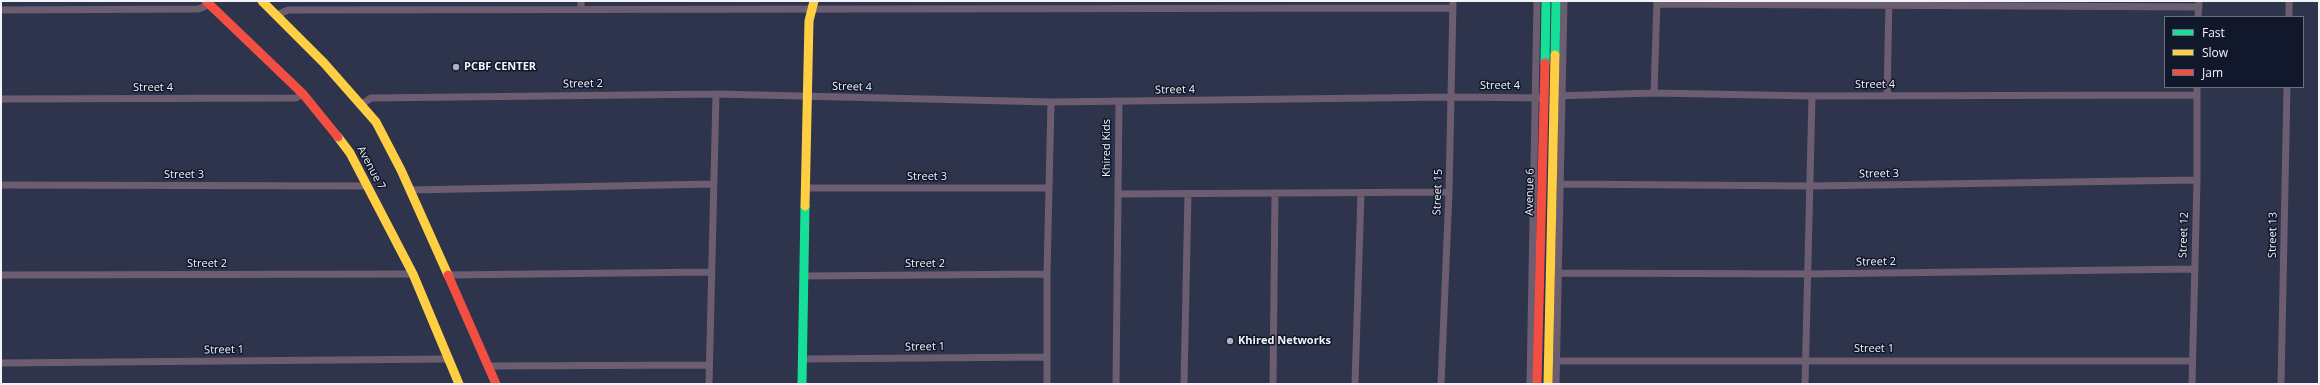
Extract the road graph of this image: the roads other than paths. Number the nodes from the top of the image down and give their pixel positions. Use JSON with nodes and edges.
{"nodes":[{"id":1,"x":262,"y":1,"type":"edge"},
{"id":2,"x":581,"y":1,"type":"edge"},
{"id":3,"x":1538,"y":1,"type":"edge"},
{"id":4,"x":1546,"y":1,"type":"edge"},
{"id":5,"x":1556,"y":1,"type":"edge"},
{"id":6,"x":1564,"y":1,"type":"edge"},
{"id":7,"x":2289,"y":1,"type":"edge"},
{"id":8,"x":207,"y":2,"type":"edge"},
{"id":9,"x":1657,"y":3,"type":"edge"},
{"id":10,"x":803,"y":4,"type":"edge"},
{"id":11,"x":1889,"y":4,"type":"edge"},
{"id":12,"x":2199,"y":4,"type":"edge"},
{"id":13,"x":814,"y":5,"type":"edge"},
{"id":14,"x":833,"y":5,"type":"edge"},
{"id":15,"x":1121,"y":5,"type":"edge"},
{"id":16,"x":1453,"y":5,"type":"edge"},
{"id":17,"x":581,"y":9,"type":"junction"},
{"id":18,"x":1,"y":10,"type":"edge"},
{"id":19,"x":277,"y":16,"type":"junction"},
{"id":20,"x":2198,"y":16,"type":"edge"},
{"id":21,"x":2289,"y":16,"type":"edge"},
{"id":22,"x":2197,"y":88,"type":"edge"},
{"id":23,"x":2287,"y":88,"type":"edge"},
{"id":24,"x":1654,"y":93,"type":"junction"},
{"id":25,"x":303,"y":94,"type":"junction"},
{"id":26,"x":716,"y":94,"type":"junction"},
{"id":27,"x":2197,"y":95,"type":"junction"},
{"id":28,"x":1558,"y":96,"type":"junction"},
{"id":29,"x":1812,"y":96,"type":"junction"},
{"id":30,"x":1887,"y":96,"type":"junction"},
{"id":31,"x":807,"y":97,"type":"junction"},
{"id":32,"x":1452,"y":97,"type":"junction"},
{"id":33,"x":1540,"y":98,"type":"junction"},
{"id":34,"x":1,"y":99,"type":"edge"},
{"id":35,"x":1051,"y":102,"type":"junction"},
{"id":36,"x":1118,"y":102,"type":"junction"},
{"id":37,"x":362,"y":104,"type":"junction"},
{"id":38,"x":2197,"y":180,"type":"junction"},
{"id":39,"x":713,"y":184,"type":"junction"},
{"id":40,"x":1561,"y":184,"type":"junction"},
{"id":41,"x":1,"y":186,"type":"edge"},
{"id":42,"x":367,"y":186,"type":"junction"},
{"id":43,"x":1810,"y":186,"type":"junction"},
{"id":44,"x":806,"y":188,"type":"junction"},
{"id":45,"x":1049,"y":188,"type":"junction"},
{"id":46,"x":410,"y":190,"type":"junction"},
{"id":47,"x":1361,"y":192,"type":"junction"},
{"id":48,"x":1449,"y":192,"type":"junction"},
{"id":49,"x":1274,"y":193,"type":"junction"},
{"id":50,"x":1118,"y":194,"type":"junction"},
{"id":51,"x":1188,"y":194,"type":"junction"},
{"id":52,"x":2194,"y":269,"type":"junction"},
{"id":53,"x":711,"y":272,"type":"junction"},
{"id":54,"x":1558,"y":273,"type":"junction"},
{"id":55,"x":413,"y":274,"type":"junction"},
{"id":56,"x":1047,"y":274,"type":"junction"},
{"id":57,"x":1808,"y":274,"type":"junction"},
{"id":58,"x":1,"y":275,"type":"edge"},
{"id":59,"x":448,"y":275,"type":"junction"},
{"id":60,"x":804,"y":276,"type":"junction"},
{"id":61,"x":1047,"y":357,"type":"junction"},
{"id":62,"x":448,"y":359,"type":"junction"},
{"id":63,"x":803,"y":359,"type":"junction"},
{"id":64,"x":1806,"y":360,"type":"junction"},
{"id":65,"x":1557,"y":361,"type":"junction"},
{"id":66,"x":2192,"y":361,"type":"junction"},
{"id":67,"x":1,"y":363,"type":"edge"},
{"id":68,"x":709,"y":365,"type":"junction"},
{"id":69,"x":488,"y":366,"type":"junction"},
{"id":70,"x":459,"y":384,"type":"edge"},
{"id":71,"x":496,"y":384,"type":"edge"},
{"id":72,"x":709,"y":384,"type":"edge"},
{"id":73,"x":802,"y":384,"type":"edge"},
{"id":74,"x":1047,"y":384,"type":"edge"},
{"id":75,"x":1116,"y":384,"type":"edge"},
{"id":76,"x":1184,"y":384,"type":"edge"},
{"id":77,"x":1273,"y":384,"type":"edge"},
{"id":78,"x":1355,"y":384,"type":"edge"},
{"id":79,"x":1441,"y":384,"type":"edge"},
{"id":80,"x":1530,"y":384,"type":"edge"},
{"id":81,"x":1537,"y":384,"type":"edge"},
{"id":82,"x":1548,"y":384,"type":"edge"},
{"id":83,"x":1556,"y":384,"type":"edge"},
{"id":84,"x":1805,"y":384,"type":"edge"},
{"id":85,"x":2192,"y":384,"type":"edge"},
{"id":86,"x":2281,"y":384,"type":"edge"}],
"edges":[{"from":1,"to":19,"type":"main road"},
{"from":2,"to":17,"type":"street"},
{"from":3,"to":33,"type":"street"},
{"from":4,"to":33,"type":"main road","name":"Avenue 6"},
{"from":5,"to":28,"type":"main road","name":"Avenue 6"},
{"from":6,"to":28,"type":"street"},
{"from":7,"to":21,"type":"street"},
{"from":8,"to":18,"type":"street"},
{"from":8,"to":25,"type":"main road","name":"Avenue 7"},
{"from":9,"to":11,"type":"street"},
{"from":9,"to":24,"type":"street"},
{"from":10,"to":13,"type":"street"},
{"from":10,"to":17,"type":"street"},
{"from":11,"to":12,"type":"street"},
{"from":11,"to":30,"type":"street"},
{"from":12,"to":20,"type":"street"},
{"from":13,"to":14,"type":"street"},
{"from":13,"to":31,"type":"main road"},
{"from":14,"to":15,"type":"street"},
{"from":15,"to":16,"type":"street"},
{"from":16,"to":32,"type":"street","name":"Street 15"},
{"from":17,"to":19,"type":"street"},
{"from":19,"to":37,"type":"main road"},
{"from":22,"to":27,"type":"street","name":"Street 12"},
{"from":23,"to":86,"type":"street","name":"Street 13"},
{"from":24,"to":28,"type":"street","name":"Street 4"},
{"from":24,"to":29,"type":"street","name":"Street 4"},
{"from":25,"to":34,"type":"street","name":"Street 4"},
{"from":25,"to":42,"type":"main road","name":"Avenue 7"},
{"from":26,"to":31,"type":"street","name":"Street 2"},
{"from":26,"to":37,"type":"street","name":"Street 2"},
{"from":26,"to":39,"type":"street"},
{"from":27,"to":30,"type":"street","name":"Street 4"},
{"from":27,"to":38,"type":"street","name":"Street 12"},
{"from":28,"to":40,"type":"street"},
{"from":28,"to":82,"type":"main road","name":"Avenue 6"},
{"from":29,"to":30,"type":"street","name":"Street 4"},
{"from":29,"to":43,"type":"street"},
{"from":31,"to":35,"type":"street","name":"Street 4"},
{"from":31,"to":44,"type":"main road"},
{"from":32,"to":33,"type":"street","name":"Street 4"},
{"from":32,"to":36,"type":"street","name":"Street 4"},
{"from":32,"to":48,"type":"street","name":"Street 15"},
{"from":33,"to":80,"type":"street"},
{"from":33,"to":81,"type":"main road","name":"Avenue 6"},
{"from":35,"to":36,"type":"street","name":"Street 4"},
{"from":35,"to":45,"type":"street"},
{"from":36,"to":50,"type":"street","name":"Khired Kids"},
{"from":37,"to":46,"type":"main road"},
{"from":38,"to":43,"type":"street","name":"Street 3"},
{"from":38,"to":52,"type":"street","name":"Street 12"},
{"from":39,"to":46,"type":"street"},
{"from":39,"to":53,"type":"street"},
{"from":40,"to":43,"type":"street","name":"Street 3"},
{"from":40,"to":54,"type":"street"},
{"from":41,"to":42,"type":"street","name":"Street 3"},
{"from":42,"to":55,"type":"main road","name":"Avenue 7"},
{"from":43,"to":57,"type":"street"},
{"from":44,"to":45,"type":"street","name":"Street 3"},
{"from":44,"to":60,"type":"main road"},
{"from":45,"to":56,"type":"street"},
{"from":46,"to":59,"type":"main road"},
{"from":47,"to":48,"type":"street"},
{"from":47,"to":49,"type":"street"},
{"from":47,"to":78,"type":"street"},
{"from":48,"to":79,"type":"street","name":"Street 15"},
{"from":49,"to":51,"type":"street"},
{"from":49,"to":77,"type":"street"},
{"from":50,"to":51,"type":"street"},
{"from":50,"to":75,"type":"street","name":"Khired Kids"},
{"from":51,"to":76,"type":"street"},
{"from":52,"to":57,"type":"street","name":"Street 2"},
{"from":52,"to":66,"type":"street","name":"Street 12"},
{"from":53,"to":59,"type":"street"},
{"from":53,"to":68,"type":"street"},
{"from":54,"to":57,"type":"street","name":"Street 2"},
{"from":54,"to":65,"type":"street"},
{"from":55,"to":58,"type":"street","name":"Street 2"},
{"from":55,"to":62,"type":"main road","name":"Avenue 7"},
{"from":56,"to":60,"type":"street","name":"Street 2"},
{"from":56,"to":61,"type":"street"},
{"from":57,"to":64,"type":"street"},
{"from":59,"to":69,"type":"main road"},
{"from":60,"to":63,"type":"main road"},
{"from":61,"to":63,"type":"street","name":"Street 1"},
{"from":61,"to":74,"type":"street"},
{"from":62,"to":67,"type":"street","name":"Street 1"},
{"from":62,"to":70,"type":"main road","name":"Avenue 7"},
{"from":63,"to":73,"type":"main road"},
{"from":64,"to":65,"type":"street","name":"Street 1"},
{"from":64,"to":66,"type":"street","name":"Street 1"},
{"from":64,"to":84,"type":"street"},
{"from":65,"to":83,"type":"street"},
{"from":66,"to":85,"type":"street","name":"Street 12"},
{"from":68,"to":69,"type":"street"},
{"from":68,"to":72,"type":"street"},
{"from":69,"to":71,"type":"main road"}]}
